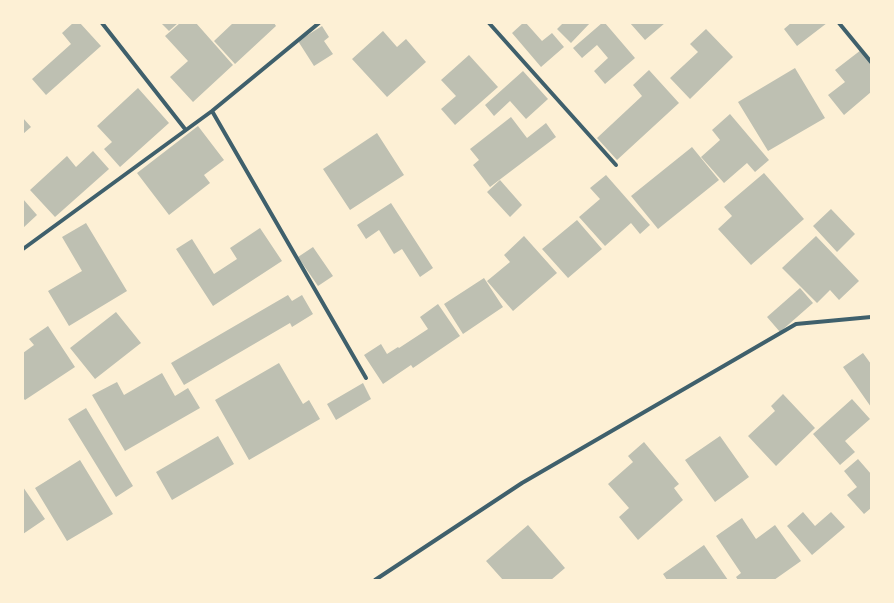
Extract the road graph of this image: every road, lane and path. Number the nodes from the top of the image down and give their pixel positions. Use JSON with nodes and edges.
{"nodes":[{"id":1,"x":102,"y":23,"type":"edge"},
{"id":2,"x":319,"y":23,"type":"edge"},
{"id":3,"x":489,"y":23,"type":"edge"},
{"id":4,"x":839,"y":23,"type":"edge"},
{"id":5,"x":871,"y":62,"type":"edge"},
{"id":6,"x":212,"y":111,"type":"junction"},
{"id":7,"x":186,"y":129,"type":"junction"},
{"id":8,"x":616,"y":164,"type":"dead end"},
{"id":9,"x":23,"y":249,"type":"edge"},
{"id":10,"x":871,"y":318,"type":"edge"},
{"id":11,"x":366,"y":378,"type":"dead end"},
{"id":12,"x":375,"y":580,"type":"edge"}],
"edges":[{"from":1,"to":7,"type":"street"},
{"from":2,"to":6,"type":"street"},
{"from":3,"to":8,"type":"street"},
{"from":4,"to":5,"type":"street"},
{"from":6,"to":7,"type":"street"},
{"from":6,"to":11,"type":"street"},
{"from":7,"to":9,"type":"street"},
{"from":10,"to":12,"type":"street"}]}
